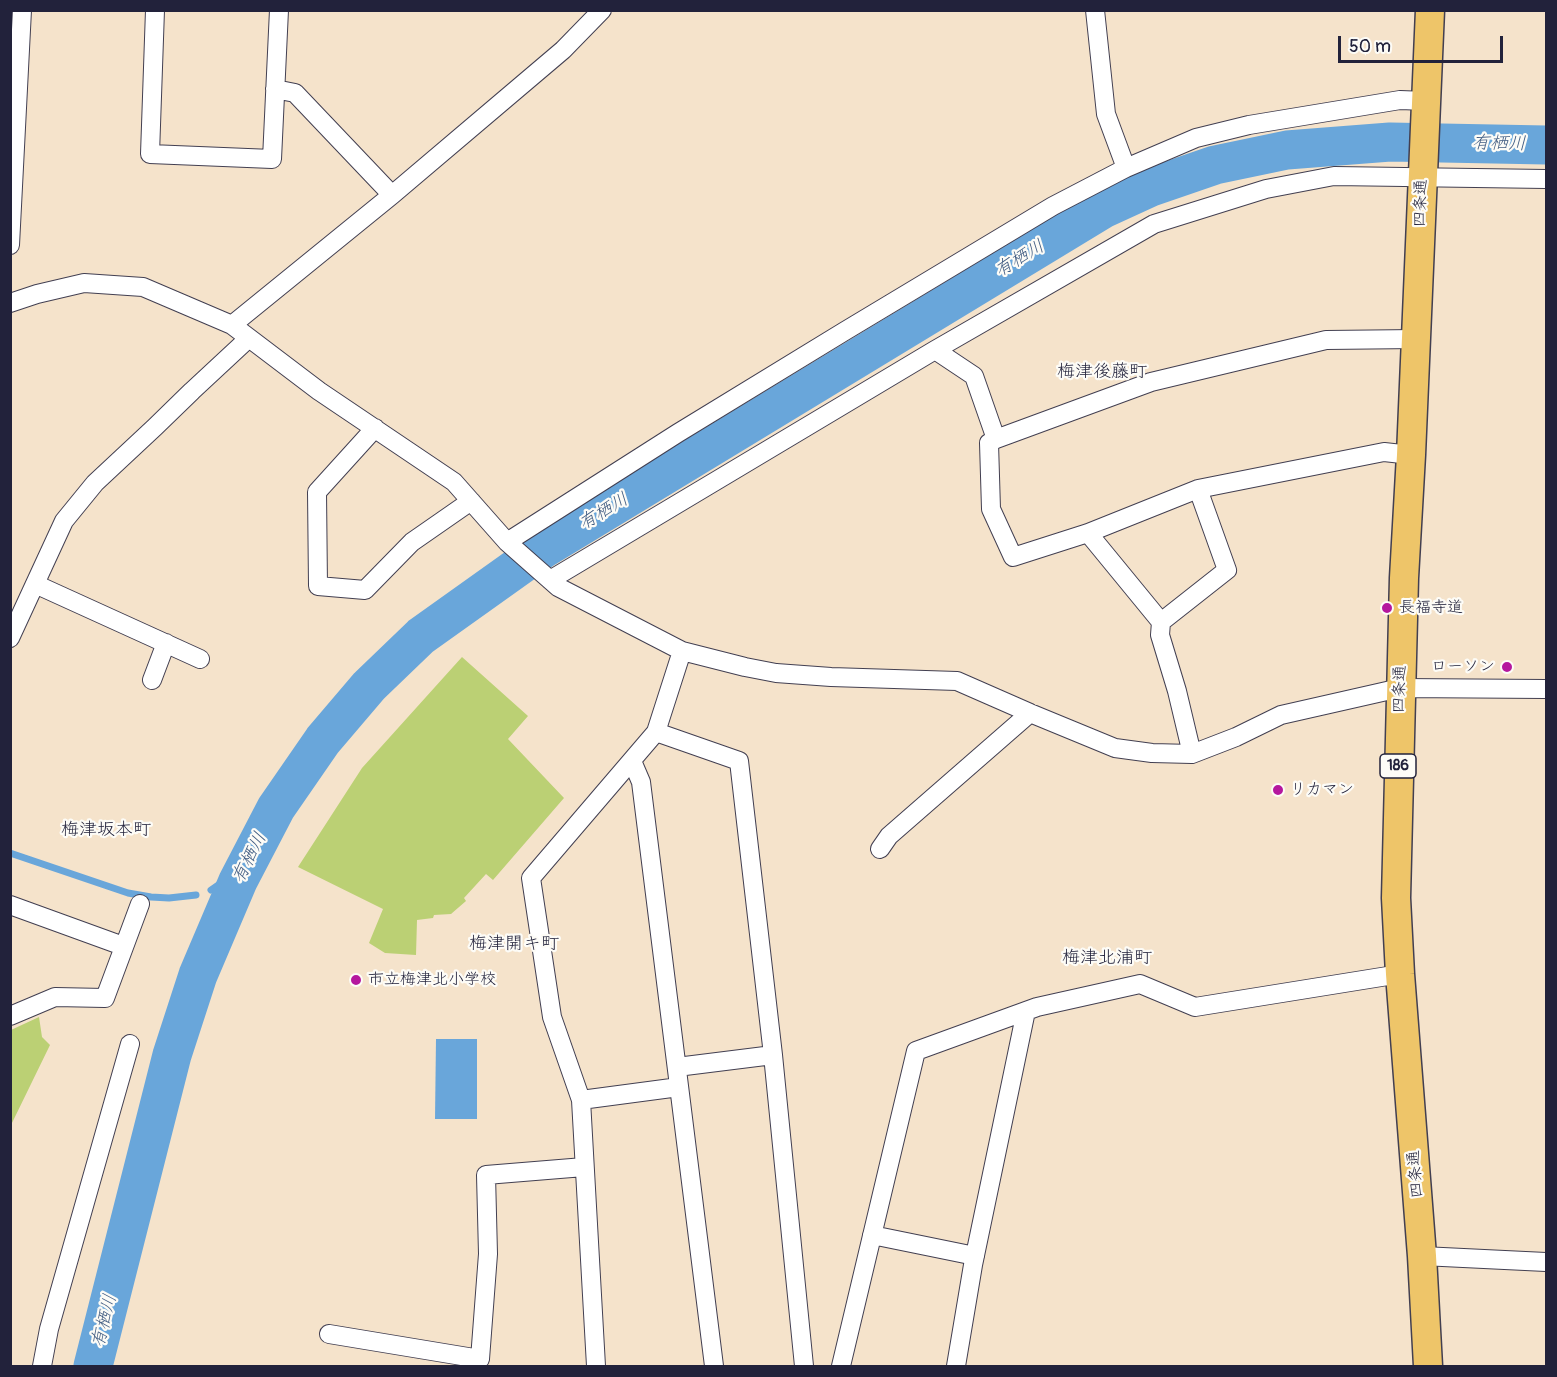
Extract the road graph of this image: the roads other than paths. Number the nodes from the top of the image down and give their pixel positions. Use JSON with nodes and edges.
{"nodes":[{"id":1,"x":22,"y":10,"type":"edge"},
{"id":2,"x":155,"y":10,"type":"edge"},
{"id":3,"x":279,"y":10,"type":"edge"},
{"id":4,"x":602,"y":10,"type":"edge"},
{"id":5,"x":1095,"y":10,"type":"edge"},
{"id":6,"x":1430,"y":10,"type":"edge"},
{"id":7,"x":275,"y":89,"type":"junction"},
{"id":8,"x":1425,"y":109,"type":"junction"},
{"id":9,"x":1125,"y":168,"type":"junction"},
{"id":10,"x":1422,"y":172,"type":"junction"},
{"id":11,"x":1546,"y":179,"type":"edge"},
{"id":12,"x":392,"y":195,"type":"junction"},
{"id":13,"x":10,"y":245,"type":"edge"},
{"id":14,"x":10,"y":303,"type":"edge"},
{"id":15,"x":232,"y":325,"type":"junction"},
{"id":16,"x":249,"y":338,"type":"junction"},
{"id":17,"x":1416,"y":339,"type":"junction"},
{"id":18,"x":935,"y":350,"type":"junction"},
{"id":19,"x":375,"y":428,"type":"junction"},
{"id":20,"x":996,"y":439,"type":"junction"},
{"id":21,"x":1411,"y":455,"type":"junction"},
{"id":22,"x":1198,"y":489,"type":"junction"},
{"id":23,"x":471,"y":501,"type":"junction"},
{"id":24,"x":1088,"y":533,"type":"junction"},
{"id":25,"x":510,"y":545,"type":"junction"},
{"id":26,"x":547,"y":577,"type":"junction"},
{"id":27,"x":35,"y":584,"type":"junction"},
{"id":28,"x":1161,"y":622,"type":"junction"},
{"id":29,"x":10,"y":638,"type":"edge"},
{"id":30,"x":166,"y":643,"type":"junction"},
{"id":31,"x":682,"y":651,"type":"junction"},
{"id":32,"x":200,"y":658,"type":"dead end"},
{"id":33,"x":152,"y":680,"type":"dead end"},
{"id":34,"x":1400,"y":688,"type":"junction"},
{"id":35,"x":1546,"y":690,"type":"edge"},
{"id":36,"x":1030,"y":713,"type":"junction"},
{"id":37,"x":656,"y":732,"type":"junction"},
{"id":38,"x":1192,"y":754,"type":"junction"},
{"id":39,"x":632,"y":761,"type":"junction"},
{"id":40,"x":880,"y":849,"type":"dead end"},
{"id":41,"x":140,"y":904,"type":"dead end"},
{"id":42,"x":10,"y":905,"type":"edge"},
{"id":43,"x":123,"y":946,"type":"junction"},
{"id":44,"x":1400,"y":974,"type":"junction"},
{"id":45,"x":1026,"y":1011,"type":"junction"},
{"id":46,"x":10,"y":1016,"type":"edge"},
{"id":47,"x":130,"y":1044,"type":"dead end"},
{"id":48,"x":773,"y":1055,"type":"junction"},
{"id":49,"x":677,"y":1067,"type":"junction"},
{"id":50,"x":679,"y":1087,"type":"junction"},
{"id":51,"x":581,"y":1100,"type":"junction"},
{"id":52,"x":584,"y":1167,"type":"junction"},
{"id":53,"x":872,"y":1235,"type":"junction"},
{"id":54,"x":975,"y":1256,"type":"junction"},
{"id":55,"x":1422,"y":1256,"type":"junction"},
{"id":56,"x":1546,"y":1262,"type":"edge"},
{"id":57,"x":329,"y":1334,"type":"dead end"},
{"id":58,"x":42,"y":1366,"type":"edge"},
{"id":59,"x":596,"y":1366,"type":"edge"},
{"id":60,"x":714,"y":1366,"type":"edge"},
{"id":61,"x":804,"y":1366,"type":"edge"},
{"id":62,"x":841,"y":1366,"type":"edge"},
{"id":63,"x":956,"y":1366,"type":"edge"},
{"id":64,"x":1428,"y":1366,"type":"edge"}],
"edges":[{"from":1,"to":13,"type":"street"},
{"from":2,"to":7,"type":"street"},
{"from":3,"to":7,"type":"street"},
{"from":4,"to":12,"type":"street"},
{"from":5,"to":9,"type":"street"},
{"from":6,"to":8,"type":"main road","name":"四条通","number":"186"},
{"from":7,"to":12,"type":"street"},
{"from":8,"to":9,"type":"street"},
{"from":8,"to":10,"type":"main road","name":"四条通","number":"186"},
{"from":9,"to":25,"type":"street"},
{"from":10,"to":11,"type":"street"},
{"from":10,"to":17,"type":"main road","name":"四条通","number":"186"},
{"from":10,"to":18,"type":"street"},
{"from":12,"to":15,"type":"street"},
{"from":14,"to":15,"type":"street"},
{"from":15,"to":16,"type":"street"},
{"from":16,"to":19,"type":"street"},
{"from":16,"to":27,"type":"street"},
{"from":17,"to":20,"type":"street"},
{"from":17,"to":21,"type":"main road","name":"四条通","number":"186"},
{"from":18,"to":20,"type":"street"},
{"from":18,"to":26,"type":"street"},
{"from":19,"to":23,"type":"street"},
{"from":19,"to":23,"type":"street"},
{"from":20,"to":24,"type":"street"},
{"from":21,"to":22,"type":"street"},
{"from":21,"to":34,"type":"main road","name":"四条通","number":"186"},
{"from":22,"to":24,"type":"street"},
{"from":22,"to":28,"type":"street"},
{"from":23,"to":25,"type":"street"},
{"from":24,"to":28,"type":"street"},
{"from":25,"to":26,"type":"street"},
{"from":26,"to":31,"type":"street"},
{"from":27,"to":29,"type":"street"},
{"from":27,"to":30,"type":"street"},
{"from":28,"to":38,"type":"street"},
{"from":30,"to":32,"type":"street"},
{"from":30,"to":33,"type":"street"},
{"from":31,"to":36,"type":"street"},
{"from":31,"to":37,"type":"street"},
{"from":34,"to":35,"type":"street"},
{"from":34,"to":38,"type":"street"},
{"from":34,"to":44,"type":"main road","name":"四条通","number":"186"},
{"from":36,"to":38,"type":"street"},
{"from":36,"to":40,"type":"street"},
{"from":37,"to":39,"type":"street"},
{"from":37,"to":48,"type":"street"},
{"from":39,"to":49,"type":"street"},
{"from":39,"to":51,"type":"street"},
{"from":41,"to":43,"type":"street"},
{"from":42,"to":43,"type":"street"},
{"from":43,"to":46,"type":"street"},
{"from":44,"to":45,"type":"street"},
{"from":44,"to":55,"type":"main road","name":"四条通","number":"186"},
{"from":45,"to":53,"type":"street"},
{"from":45,"to":54,"type":"street"},
{"from":47,"to":58,"type":"street"},
{"from":48,"to":49,"type":"street"},
{"from":48,"to":61,"type":"street"},
{"from":49,"to":50,"type":"street"},
{"from":50,"to":51,"type":"street"},
{"from":50,"to":60,"type":"street"},
{"from":51,"to":52,"type":"street"},
{"from":52,"to":57,"type":"street"},
{"from":52,"to":59,"type":"street"},
{"from":53,"to":54,"type":"street"},
{"from":53,"to":62,"type":"street"},
{"from":54,"to":63,"type":"street"},
{"from":55,"to":56,"type":"street"},
{"from":55,"to":64,"type":"main road","name":"四条通","number":"186"}]}
